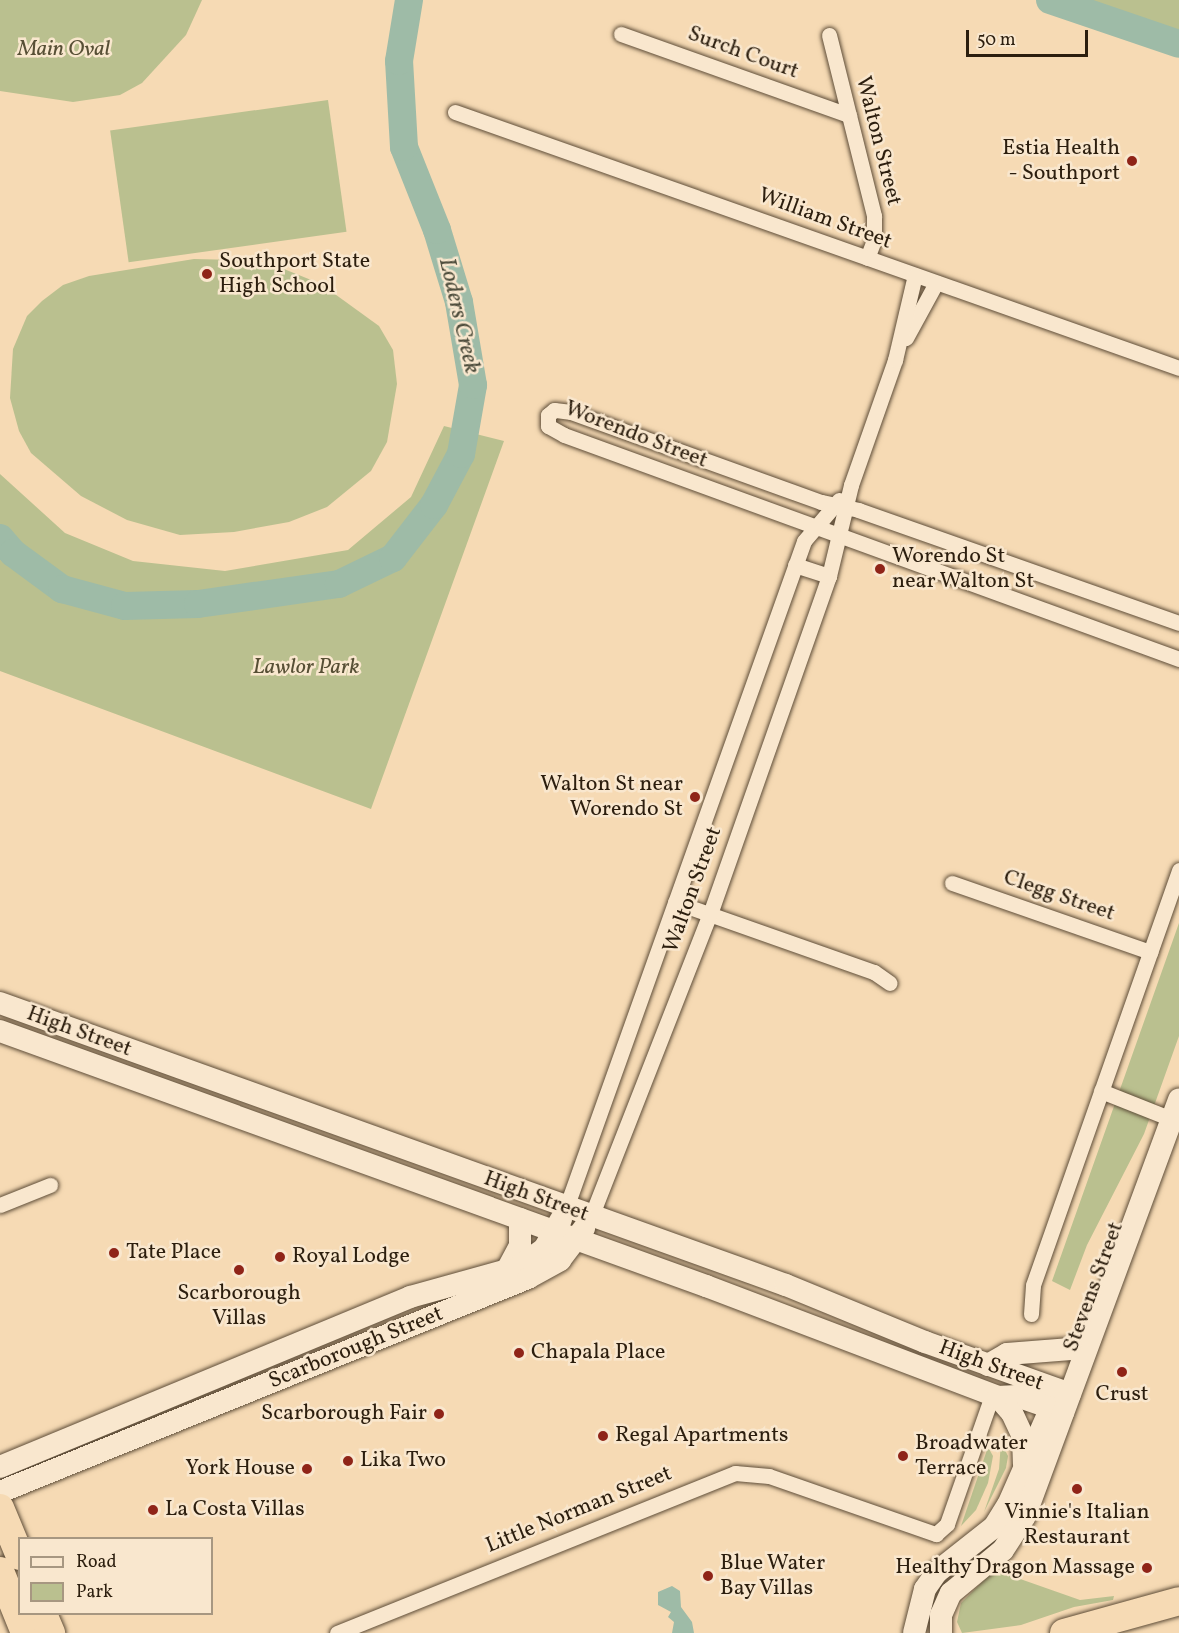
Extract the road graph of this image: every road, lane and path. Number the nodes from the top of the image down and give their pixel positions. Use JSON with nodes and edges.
{"nodes":[{"id":1,"x":621,"y":34,"type":"dead end"},
{"id":2,"x":829,"y":34,"type":"dead end"},
{"id":3,"x":455,"y":112,"type":"dead end"},
{"id":4,"x":849,"y":115,"type":"junction"},
{"id":5,"x":867,"y":258,"type":"junction"},
{"id":6,"x":915,"y":275,"type":"junction"},
{"id":7,"x":936,"y":283,"type":"junction"},
{"id":8,"x":895,"y":360,"type":"junction"},
{"id":9,"x":1179,"y":368,"type":"edge"},
{"id":10,"x":841,"y":506,"type":"junction"},
{"id":11,"x":817,"y":526,"type":"junction"},
{"id":12,"x":841,"y":536,"type":"junction"},
{"id":13,"x":795,"y":565,"type":"junction"},
{"id":14,"x":829,"y":576,"type":"junction"},
{"id":15,"x":1179,"y":623,"type":"edge"},
{"id":16,"x":1179,"y":659,"type":"edge"},
{"id":17,"x":1179,"y":870,"type":"edge"},
{"id":18,"x":952,"y":883,"type":"dead end"},
{"id":19,"x":675,"y":902,"type":"junction"},
{"id":20,"x":710,"y":914,"type":"junction"},
{"id":21,"x":1150,"y":952,"type":"junction"},
{"id":22,"x":891,"y":983,"type":"dead end"},
{"id":23,"x":0,"y":1003,"type":"edge"},
{"id":24,"x":0,"y":1031,"type":"edge"},
{"id":25,"x":1101,"y":1091,"type":"junction"},
{"id":26,"x":1176,"y":1114,"type":"edge"},
{"id":27,"x":50,"y":1185,"type":"dead end"},
{"id":28,"x":0,"y":1205,"type":"edge"},
{"id":29,"x":566,"y":1208,"type":"junction"},
{"id":30,"x":591,"y":1217,"type":"junction"},
{"id":31,"x":520,"y":1219,"type":"junction"},
{"id":32,"x":555,"y":1232,"type":"junction"},
{"id":33,"x":576,"y":1240,"type":"junction"},
{"id":34,"x":506,"y":1272,"type":"junction"},
{"id":35,"x":1031,"y":1314,"type":"dead end"},
{"id":36,"x":1071,"y":1349,"type":"junction"},
{"id":37,"x":988,"y":1365,"type":"junction"},
{"id":38,"x":996,"y":1395,"type":"junction"},
{"id":39,"x":1060,"y":1401,"type":"junction"},
{"id":40,"x":1024,"y":1464,"type":"junction"},
{"id":41,"x":0,"y":1467,"type":"edge"},
{"id":42,"x":0,"y":1492,"type":"edge"},
{"id":43,"x":0,"y":1508,"type":"edge"},
{"id":44,"x":18,"y":1551,"type":"edge"},
{"id":45,"x":0,"y":1571,"type":"edge"},
{"id":46,"x":1179,"y":1601,"type":"edge"},
{"id":47,"x":43,"y":1615,"type":"edge"},
{"id":48,"x":25,"y":1633,"type":"edge"},
{"id":49,"x":51,"y":1633,"type":"edge"},
{"id":50,"x":337,"y":1633,"type":"edge"},
{"id":51,"x":914,"y":1633,"type":"edge"},
{"id":52,"x":941,"y":1633,"type":"edge"},
{"id":53,"x":1064,"y":1633,"type":"edge"}],
"edges":[{"from":1,"to":4,"type":"street","name":"Surch Court"},
{"from":2,"to":4,"type":"street","name":"Walton Street"},
{"from":3,"to":5,"type":"street","name":"William Street"},
{"from":4,"to":5,"type":"street","name":"Walton Street"},
{"from":5,"to":6,"type":"street","name":"William Street"},
{"from":6,"to":7,"type":"street","name":"William Street"},
{"from":6,"to":8,"type":"street","name":"Walton Street"},
{"from":7,"to":8,"type":"street","name":"Walton Street"},
{"from":7,"to":9,"type":"street","name":"William Street"},
{"from":8,"to":10,"type":"street","name":"Walton Street"},
{"from":10,"to":11,"type":"street","name":"Walton Street"},
{"from":10,"to":11,"type":"street","name":"Worendo Street"},
{"from":10,"to":12,"type":"street","name":"Walton Street"},
{"from":10,"to":15,"type":"street","name":"Worendo Street"},
{"from":11,"to":12,"type":"street","name":"Worendo Street"},
{"from":11,"to":13,"type":"street","name":"Walton Street"},
{"from":12,"to":14,"type":"street","name":"Walton Street"},
{"from":12,"to":16,"type":"street","name":"Worendo Street"},
{"from":13,"to":14,"type":"street"},
{"from":13,"to":19,"type":"street","name":"Walton Street"},
{"from":14,"to":20,"type":"street","name":"Walton Street"},
{"from":17,"to":21,"type":"street"},
{"from":18,"to":21,"type":"street","name":"Clegg Street"},
{"from":19,"to":20,"type":"street"},
{"from":19,"to":29,"type":"street","name":"Walton Street"},
{"from":20,"to":22,"type":"street"},
{"from":20,"to":30,"type":"street","name":"Walton Street"},
{"from":21,"to":25,"type":"street"},
{"from":23,"to":29,"type":"main road","name":"High Street"},
{"from":24,"to":31,"type":"main road","name":"High Street"},
{"from":25,"to":26,"type":"street"},
{"from":25,"to":35,"type":"street"},
{"from":26,"to":36,"type":"main road","name":"Stevens Street"},
{"from":26,"to":39,"type":"main road","name":"Stevens Street"},
{"from":27,"to":28,"type":"street"},
{"from":29,"to":30,"type":"main road","name":"High Street"},
{"from":29,"to":32,"type":"main road","name":"Scarborough Street"},
{"from":30,"to":33,"type":"main road","name":"Scarborough Street"},
{"from":30,"to":37,"type":"main road","name":"High Street"},
{"from":31,"to":32,"type":"main road","name":"High Street"},
{"from":31,"to":34,"type":"main road"},
{"from":32,"to":33,"type":"main road","name":"High Street"},
{"from":32,"to":34,"type":"main road","name":"Scarborough Street"},
{"from":33,"to":38,"type":"main road","name":"High Street"},
{"from":33,"to":42,"type":"main road","name":"Scarborough Street"},
{"from":34,"to":41,"type":"main road","name":"Scarborough Street"},
{"from":36,"to":37,"type":"main road"},
{"from":36,"to":39,"type":"main road","name":"Stevens Street"},
{"from":37,"to":39,"type":"main road","name":"High Street"},
{"from":38,"to":39,"type":"main road","name":"High Street"},
{"from":38,"to":40,"type":"main road"},
{"from":38,"to":50,"type":"street","name":"Little Norman Street"},
{"from":39,"to":40,"type":"main road","name":"Stevens Street"},
{"from":39,"to":52,"type":"main road","name":"Stevens Street"},
{"from":40,"to":51,"type":"main road","name":"Stevens Street"},
{"from":43,"to":44,"type":"highway"},
{"from":45,"to":48,"type":"highway"},
{"from":46,"to":53,"type":"highway"},
{"from":47,"to":49,"type":"highway"}]}
